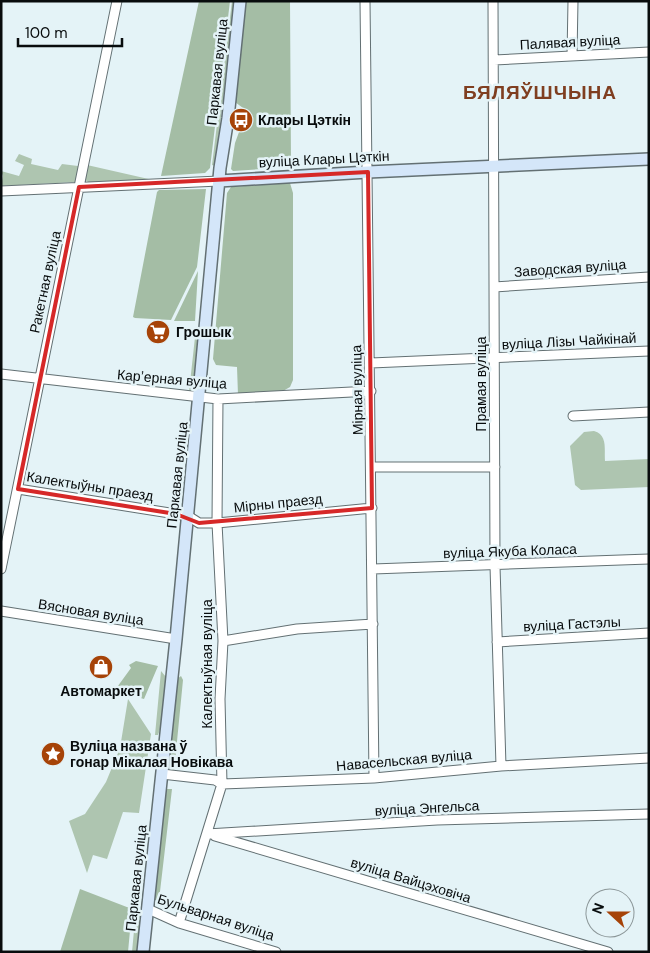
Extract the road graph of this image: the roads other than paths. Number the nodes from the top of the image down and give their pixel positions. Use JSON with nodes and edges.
{"nodes":[{"id":1,"x":117,"y":1,"type":"edge"},
{"id":2,"x":240,"y":1,"type":"edge"},
{"id":3,"x":366,"y":1,"type":"edge"},
{"id":4,"x":493,"y":1,"type":"edge"},
{"id":5,"x":573,"y":1,"type":"edge"},
{"id":6,"x":649,"y":52,"type":"edge"},
{"id":7,"x":572,"y":56,"type":"junction"},
{"id":8,"x":494,"y":60,"type":"junction"},
{"id":9,"x":649,"y":159,"type":"edge"},
{"id":10,"x":493,"y":167,"type":"junction"},
{"id":11,"x":368,"y":172,"type":"junction"},
{"id":12,"x":219,"y":181,"type":"junction"},
{"id":13,"x":79,"y":187,"type":"junction"},
{"id":14,"x":1,"y":191,"type":"edge"},
{"id":15,"x":649,"y":277,"type":"edge"},
{"id":16,"x":494,"y":287,"type":"junction"},
{"id":17,"x":649,"y":351,"type":"edge"},
{"id":18,"x":494,"y":359,"type":"junction"},
{"id":19,"x":371,"y":363,"type":"junction"},
{"id":20,"x":1,"y":374,"type":"edge"},
{"id":21,"x":39,"y":378,"type":"junction"},
{"id":22,"x":371,"y":391,"type":"junction"},
{"id":23,"x":199,"y":398,"type":"junction"},
{"id":24,"x":218,"y":399,"type":"junction"},
{"id":25,"x":649,"y":412,"type":"edge"},
{"id":26,"x":573,"y":416,"type":"dead end"},
{"id":27,"x":372,"y":467,"type":"junction"},
{"id":28,"x":495,"y":467,"type":"junction"},
{"id":29,"x":18,"y":488,"type":"junction"},
{"id":30,"x":372,"y":508,"type":"junction"},
{"id":31,"x":188,"y":516,"type":"junction"},
{"id":32,"x":217,"y":523,"type":"junction"},
{"id":33,"x":649,"y":559,"type":"edge"},
{"id":34,"x":495,"y":566,"type":"junction"},
{"id":35,"x":1,"y":569,"type":"edge"},
{"id":36,"x":373,"y":569,"type":"junction"},
{"id":37,"x":1,"y":611,"type":"edge"},
{"id":38,"x":373,"y":624,"type":"junction"},
{"id":39,"x":649,"y":633,"type":"edge"},
{"id":40,"x":176,"y":639,"type":"junction"},
{"id":41,"x":223,"y":641,"type":"junction"},
{"id":42,"x":498,"y":642,"type":"junction"},
{"id":43,"x":649,"y":758,"type":"edge"},
{"id":44,"x":501,"y":766,"type":"junction"},
{"id":45,"x":162,"y":774,"type":"junction"},
{"id":46,"x":374,"y":778,"type":"junction"},
{"id":47,"x":222,"y":784,"type":"junction"},
{"id":48,"x":649,"y":814,"type":"edge"},
{"id":49,"x":207,"y":834,"type":"junction"},
{"id":50,"x":148,"y":909,"type":"junction"},
{"id":51,"x":179,"y":923,"type":"junction"},
{"id":52,"x":143,"y":952,"type":"edge"},
{"id":53,"x":276,"y":952,"type":"edge"},
{"id":54,"x":608,"y":952,"type":"edge"}],
"edges":[{"from":1,"to":13,"type":"street","name":"Ракетная вуліца"},
{"from":2,"to":12,"type":"street","name":"Паркавая вуліца"},
{"from":3,"to":11,"type":"street","name":"Мірная вуліца"},
{"from":4,"to":8,"type":"street","name":"Прамая вуліца"},
{"from":5,"to":7,"type":"street"},
{"from":6,"to":7,"type":"street","name":"Палявая вуліца"},
{"from":7,"to":8,"type":"street","name":"Палявая вуліца"},
{"from":8,"to":10,"type":"street","name":"Прамая вуліца"},
{"from":9,"to":10,"type":"street","name":"вуліца Клары Цэткін"},
{"from":10,"to":11,"type":"street","name":"вуліца Клары Цэткін"},
{"from":10,"to":16,"type":"street","name":"Прамая вуліца"},
{"from":11,"to":12,"type":"street","name":"вуліца Клары Цэткін"},
{"from":11,"to":19,"type":"street","name":"Мірная вуліца"},
{"from":12,"to":13,"type":"street","name":"вуліца Клары Цэткін"},
{"from":12,"to":23,"type":"street","name":"Паркавая вуліца"},
{"from":13,"to":14,"type":"street","name":"вуліца Клары Цэткін"},
{"from":13,"to":21,"type":"street","name":"Ракетная вуліца"},
{"from":15,"to":16,"type":"street","name":"Заводская вуліца"},
{"from":16,"to":18,"type":"street","name":"Прамая вуліца"},
{"from":17,"to":18,"type":"street","name":"вуліца Лізы Чайкінай"},
{"from":18,"to":19,"type":"street","name":"вуліца Лізы Чайкінай"},
{"from":18,"to":28,"type":"street","name":"Прамая вуліца"},
{"from":19,"to":22,"type":"street","name":"Мірная вуліца"},
{"from":20,"to":21,"type":"street","name":"Карʼерная вуліца"},
{"from":21,"to":23,"type":"street","name":"Карʼерная вуліца"},
{"from":21,"to":29,"type":"street","name":"Ракетная вуліца"},
{"from":22,"to":24,"type":"street","name":"Карʼерная вуліца"},
{"from":22,"to":27,"type":"street","name":"Мірная вуліца"},
{"from":23,"to":24,"type":"street","name":"Карʼерная вуліца"},
{"from":23,"to":31,"type":"street","name":"Паркавая вуліца"},
{"from":24,"to":32,"type":"street","name":"Калектыўная вуліца"},
{"from":25,"to":26,"type":"street"},
{"from":27,"to":28,"type":"street"},
{"from":27,"to":30,"type":"street","name":"Мірная вуліца"},
{"from":28,"to":34,"type":"street","name":"Прамая вуліца"},
{"from":29,"to":31,"type":"street","name":"Калектыўны праезд"},
{"from":29,"to":35,"type":"street","name":"Ракетная вуліца"},
{"from":30,"to":32,"type":"street","name":"Мірны праезд"},
{"from":30,"to":36,"type":"street","name":"Мірная вуліца"},
{"from":31,"to":32,"type":"street","name":"Мірны праезд"},
{"from":31,"to":40,"type":"street","name":"Паркавая вуліца"},
{"from":32,"to":41,"type":"street","name":"Калектыўная вуліца"},
{"from":33,"to":34,"type":"street","name":"вуліца Якуба Коласа"},
{"from":34,"to":36,"type":"street","name":"вуліца Якуба Коласа"},
{"from":34,"to":42,"type":"street","name":"Прамая вуліца"},
{"from":36,"to":38,"type":"street","name":"Мірная вуліца"},
{"from":37,"to":40,"type":"street","name":"Вясновая вуліца"},
{"from":38,"to":41,"type":"street"},
{"from":38,"to":46,"type":"street","name":"Мірная вуліца"},
{"from":39,"to":42,"type":"street","name":"вуліца Гастэлы"},
{"from":40,"to":45,"type":"street","name":"Паркавая вуліца"},
{"from":41,"to":47,"type":"street","name":"Калектыўная вуліца"},
{"from":42,"to":44,"type":"street","name":"Прамая вуліца"},
{"from":43,"to":44,"type":"street","name":"Навасельская вуліца"},
{"from":44,"to":46,"type":"street","name":"Навасельская вуліца"},
{"from":45,"to":47,"type":"street","name":"Навасельская вуліца"},
{"from":45,"to":50,"type":"street","name":"Паркавая вуліца"},
{"from":46,"to":47,"type":"street","name":"Навасельская вуліца"},
{"from":47,"to":49,"type":"street","name":"Калектыўная вуліца"},
{"from":48,"to":49,"type":"street","name":"вуліца Энгельса"},
{"from":49,"to":51,"type":"street","name":"Калектыўная вуліца"},
{"from":49,"to":54,"type":"street","name":"вуліца Вайцэховіча"},
{"from":50,"to":51,"type":"street","name":"Бульварная вуліца"},
{"from":50,"to":52,"type":"street","name":"Паркавая вуліца"},
{"from":51,"to":53,"type":"street","name":"Бульварная вуліца"}]}
